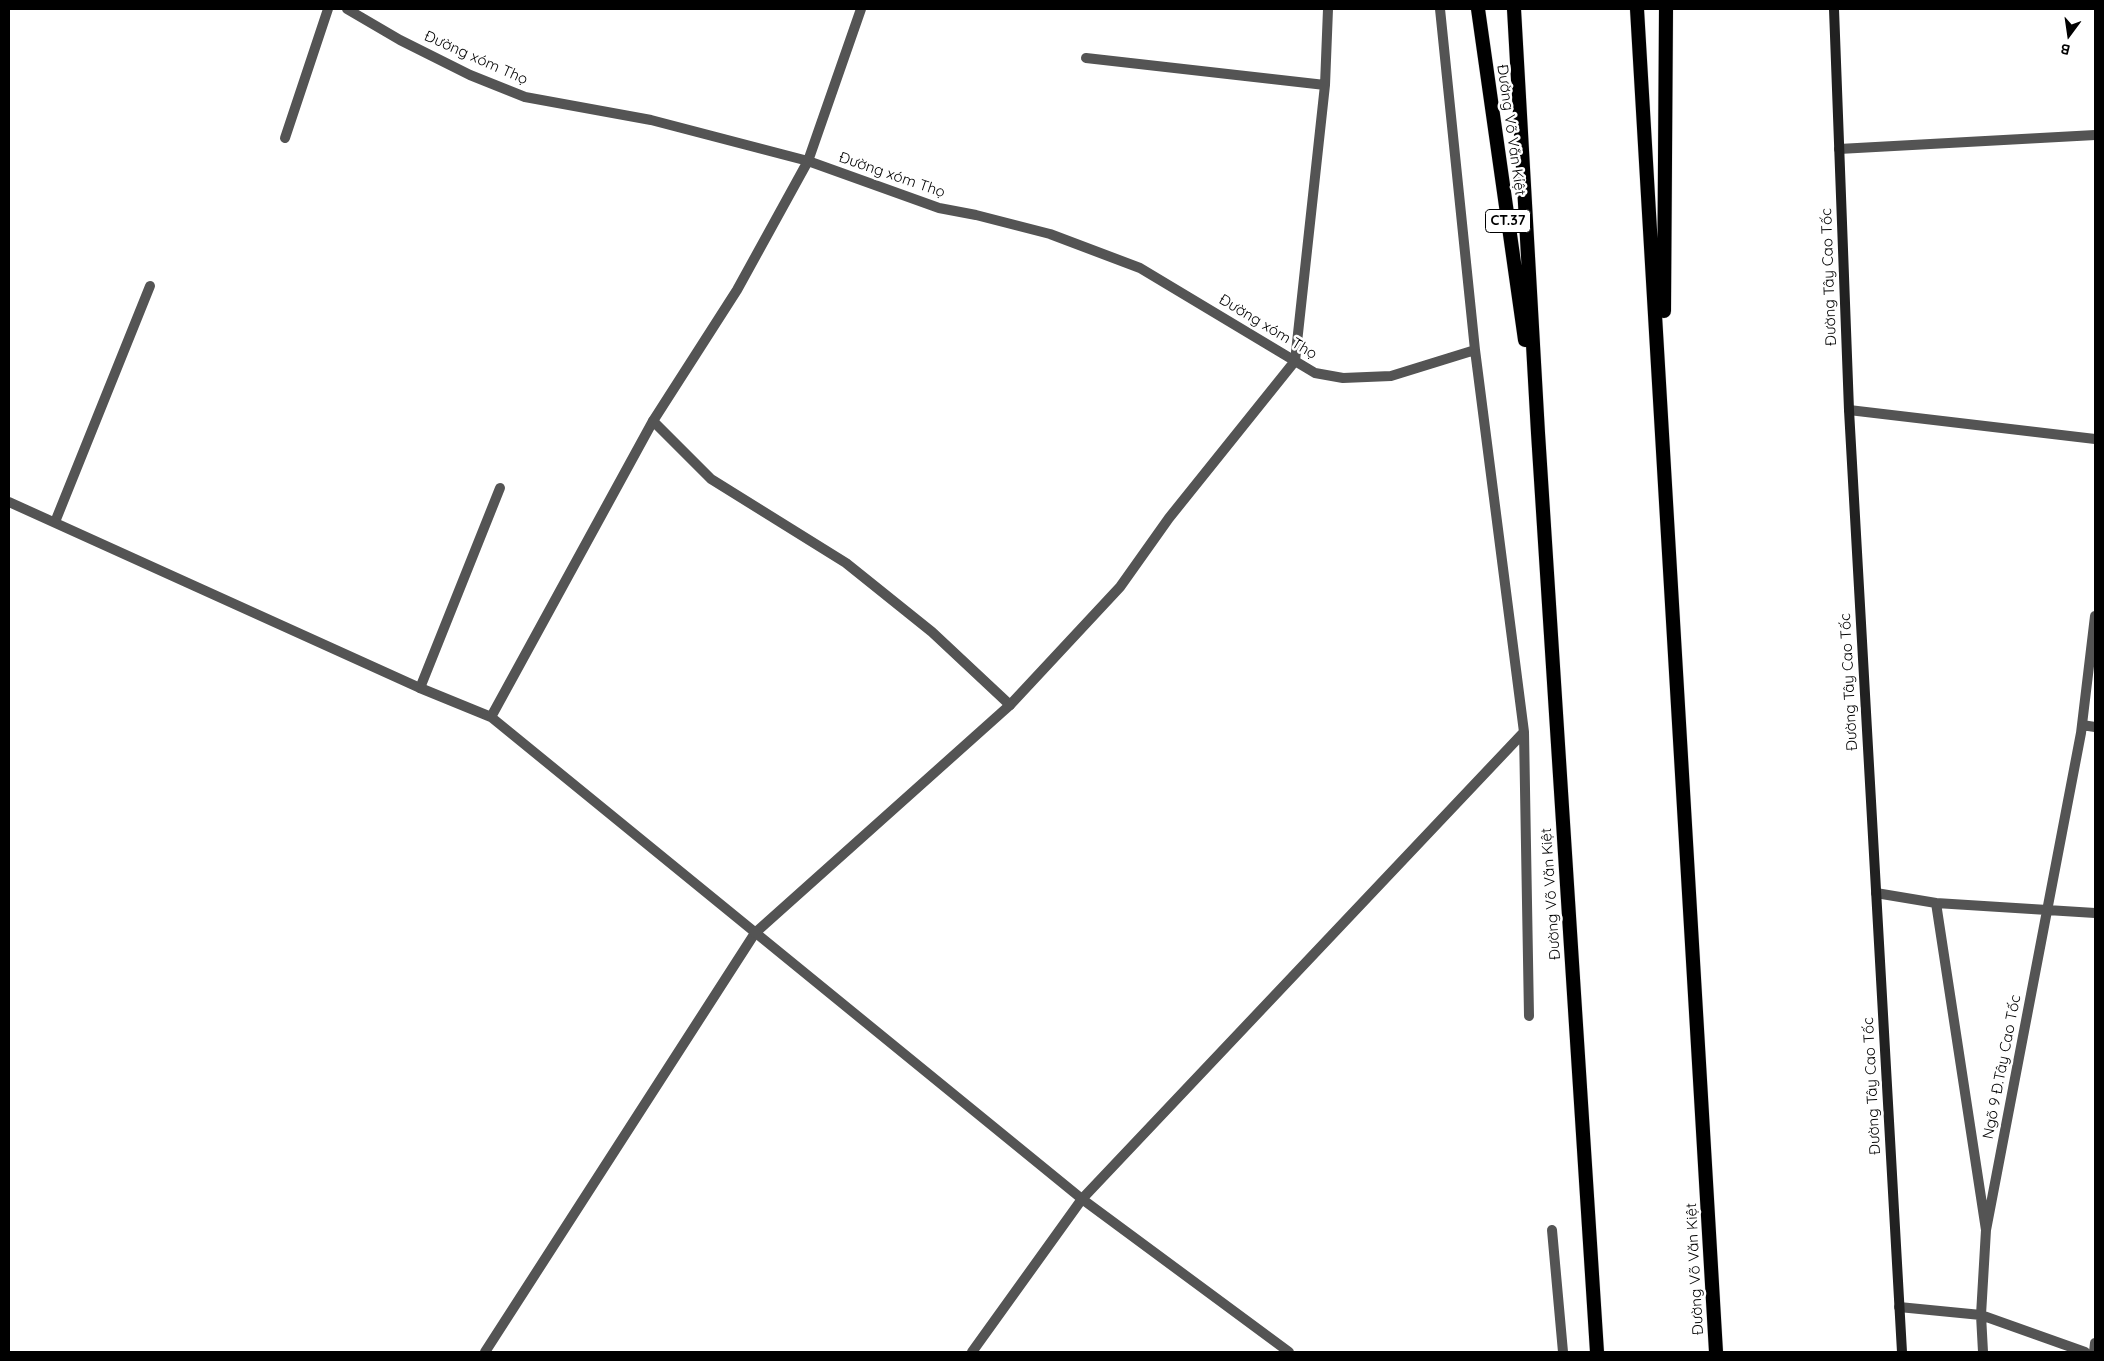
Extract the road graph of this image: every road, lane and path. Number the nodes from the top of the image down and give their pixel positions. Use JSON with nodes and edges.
{"nodes":[{"id":1,"x":328,"y":9,"type":"edge"},
{"id":2,"x":346,"y":9,"type":"edge"},
{"id":3,"x":862,"y":9,"type":"edge"},
{"id":4,"x":1328,"y":9,"type":"edge"},
{"id":5,"x":1440,"y":9,"type":"edge"},
{"id":6,"x":1478,"y":9,"type":"edge"},
{"id":7,"x":1514,"y":9,"type":"edge"},
{"id":8,"x":1637,"y":9,"type":"edge"},
{"id":9,"x":1666,"y":9,"type":"edge"},
{"id":10,"x":1834,"y":9,"type":"edge"},
{"id":11,"x":1086,"y":58,"type":"dead end"},
{"id":12,"x":1325,"y":85,"type":"junction"},
{"id":13,"x":2095,"y":134,"type":"edge"},
{"id":14,"x":285,"y":138,"type":"dead end"},
{"id":15,"x":1839,"y":149,"type":"junction"},
{"id":16,"x":808,"y":161,"type":"junction"},
{"id":17,"x":150,"y":286,"type":"dead end"},
{"id":18,"x":1475,"y":350,"type":"junction"},
{"id":19,"x":1295,"y":360,"type":"junction"},
{"id":20,"x":1849,"y":410,"type":"junction"},
{"id":21,"x":653,"y":421,"type":"junction"},
{"id":22,"x":1538,"y":433,"type":"junction"},
{"id":23,"x":1663,"y":434,"type":"junction"},
{"id":24,"x":2095,"y":439,"type":"edge"},
{"id":25,"x":500,"y":488,"type":"dead end"},
{"id":26,"x":9,"y":502,"type":"edge"},
{"id":27,"x":55,"y":522,"type":"junction"},
{"id":28,"x":2095,"y":616,"type":"edge"},
{"id":29,"x":420,"y":688,"type":"junction"},
{"id":30,"x":1010,"y":705,"type":"junction"},
{"id":31,"x":491,"y":717,"type":"junction"},
{"id":32,"x":2082,"y":726,"type":"junction"},
{"id":33,"x":2095,"y":727,"type":"edge"},
{"id":34,"x":1524,"y":732,"type":"junction"},
{"id":35,"x":1876,"y":893,"type":"junction"},
{"id":36,"x":1936,"y":903,"type":"junction"},
{"id":37,"x":2049,"y":909,"type":"junction"},
{"id":38,"x":2095,"y":913,"type":"edge"},
{"id":39,"x":755,"y":932,"type":"junction"},
{"id":40,"x":1529,"y":1016,"type":"dead end"},
{"id":41,"x":1082,"y":1199,"type":"junction"},
{"id":42,"x":1552,"y":1230,"type":"dead end"},
{"id":43,"x":1986,"y":1230,"type":"junction"},
{"id":44,"x":1899,"y":1307,"type":"junction"},
{"id":45,"x":1981,"y":1315,"type":"junction"},
{"id":46,"x":2095,"y":1343,"type":"edge"},
{"id":47,"x":485,"y":1352,"type":"edge"},
{"id":48,"x":972,"y":1352,"type":"edge"},
{"id":49,"x":1289,"y":1352,"type":"edge"},
{"id":50,"x":1563,"y":1352,"type":"edge"},
{"id":51,"x":1597,"y":1352,"type":"edge"},
{"id":52,"x":1716,"y":1352,"type":"edge"},
{"id":53,"x":1902,"y":1352,"type":"edge"},
{"id":54,"x":1983,"y":1352,"type":"edge"},
{"id":55,"x":2085,"y":1352,"type":"edge"},
{"id":56,"x":2094,"y":1352,"type":"edge"}],
"edges":[{"from":1,"to":14,"type":"street"},
{"from":2,"to":16,"type":"street","name":"Đường xóm Thọ"},
{"from":3,"to":16,"type":"street"},
{"from":4,"to":12,"type":"street"},
{"from":5,"to":18,"type":"street"},
{"from":6,"to":22,"type":"highway","name":"Đường Võ Văn Kiệt","number":"CT.37"},
{"from":7,"to":22,"type":"highway","name":"Đường Võ Văn Kiệt"},
{"from":8,"to":23,"type":"highway","name":"Đường Võ Văn Kiệt"},
{"from":9,"to":23,"type":"highway","name":"Đường Võ Văn Kiệt"},
{"from":10,"to":15,"type":"main road","name":"Đường Tây Cao Tốc"},
{"from":11,"to":12,"type":"street"},
{"from":12,"to":19,"type":"street"},
{"from":13,"to":15,"type":"street"},
{"from":15,"to":20,"type":"main road","name":"Đường Tây Cao Tốc"},
{"from":16,"to":19,"type":"street","name":"Đường xóm Thọ"},
{"from":16,"to":21,"type":"street"},
{"from":17,"to":27,"type":"street"},
{"from":18,"to":19,"type":"street","name":"Đường xóm Thọ"},
{"from":18,"to":34,"type":"street"},
{"from":19,"to":30,"type":"street"},
{"from":20,"to":24,"type":"street"},
{"from":20,"to":35,"type":"main road","name":"Đường Tây Cao Tốc"},
{"from":21,"to":30,"type":"street"},
{"from":21,"to":31,"type":"street"},
{"from":22,"to":51,"type":"highway","name":"Đường Võ Văn Kiệt"},
{"from":23,"to":52,"type":"highway","name":"Đường Võ Văn Kiệt"},
{"from":25,"to":29,"type":"street"},
{"from":26,"to":27,"type":"street"},
{"from":27,"to":29,"type":"street"},
{"from":28,"to":32,"type":"street","name":"Ngõ 9 Đ.Tây Cao Tốc"},
{"from":29,"to":31,"type":"street"},
{"from":30,"to":39,"type":"street"},
{"from":31,"to":39,"type":"street"},
{"from":32,"to":33,"type":"street"},
{"from":32,"to":37,"type":"street","name":"Ngõ 9 Đ.Tây Cao Tốc"},
{"from":34,"to":40,"type":"street"},
{"from":34,"to":41,"type":"street"},
{"from":35,"to":36,"type":"street"},
{"from":35,"to":44,"type":"main road","name":"Đường Tây Cao Tốc"},
{"from":36,"to":37,"type":"street"},
{"from":36,"to":43,"type":"street"},
{"from":37,"to":38,"type":"street"},
{"from":37,"to":43,"type":"street","name":"Ngõ 9 Đ.Tây Cao Tốc"},
{"from":39,"to":41,"type":"street"},
{"from":39,"to":47,"type":"street"},
{"from":41,"to":48,"type":"street"},
{"from":41,"to":49,"type":"street"},
{"from":42,"to":50,"type":"street"},
{"from":43,"to":45,"type":"street"},
{"from":44,"to":45,"type":"street"},
{"from":44,"to":53,"type":"main road","name":"Đường Tây Cao Tốc"},
{"from":45,"to":54,"type":"street"},
{"from":45,"to":55,"type":"street"},
{"from":46,"to":56,"type":"street"}]}
